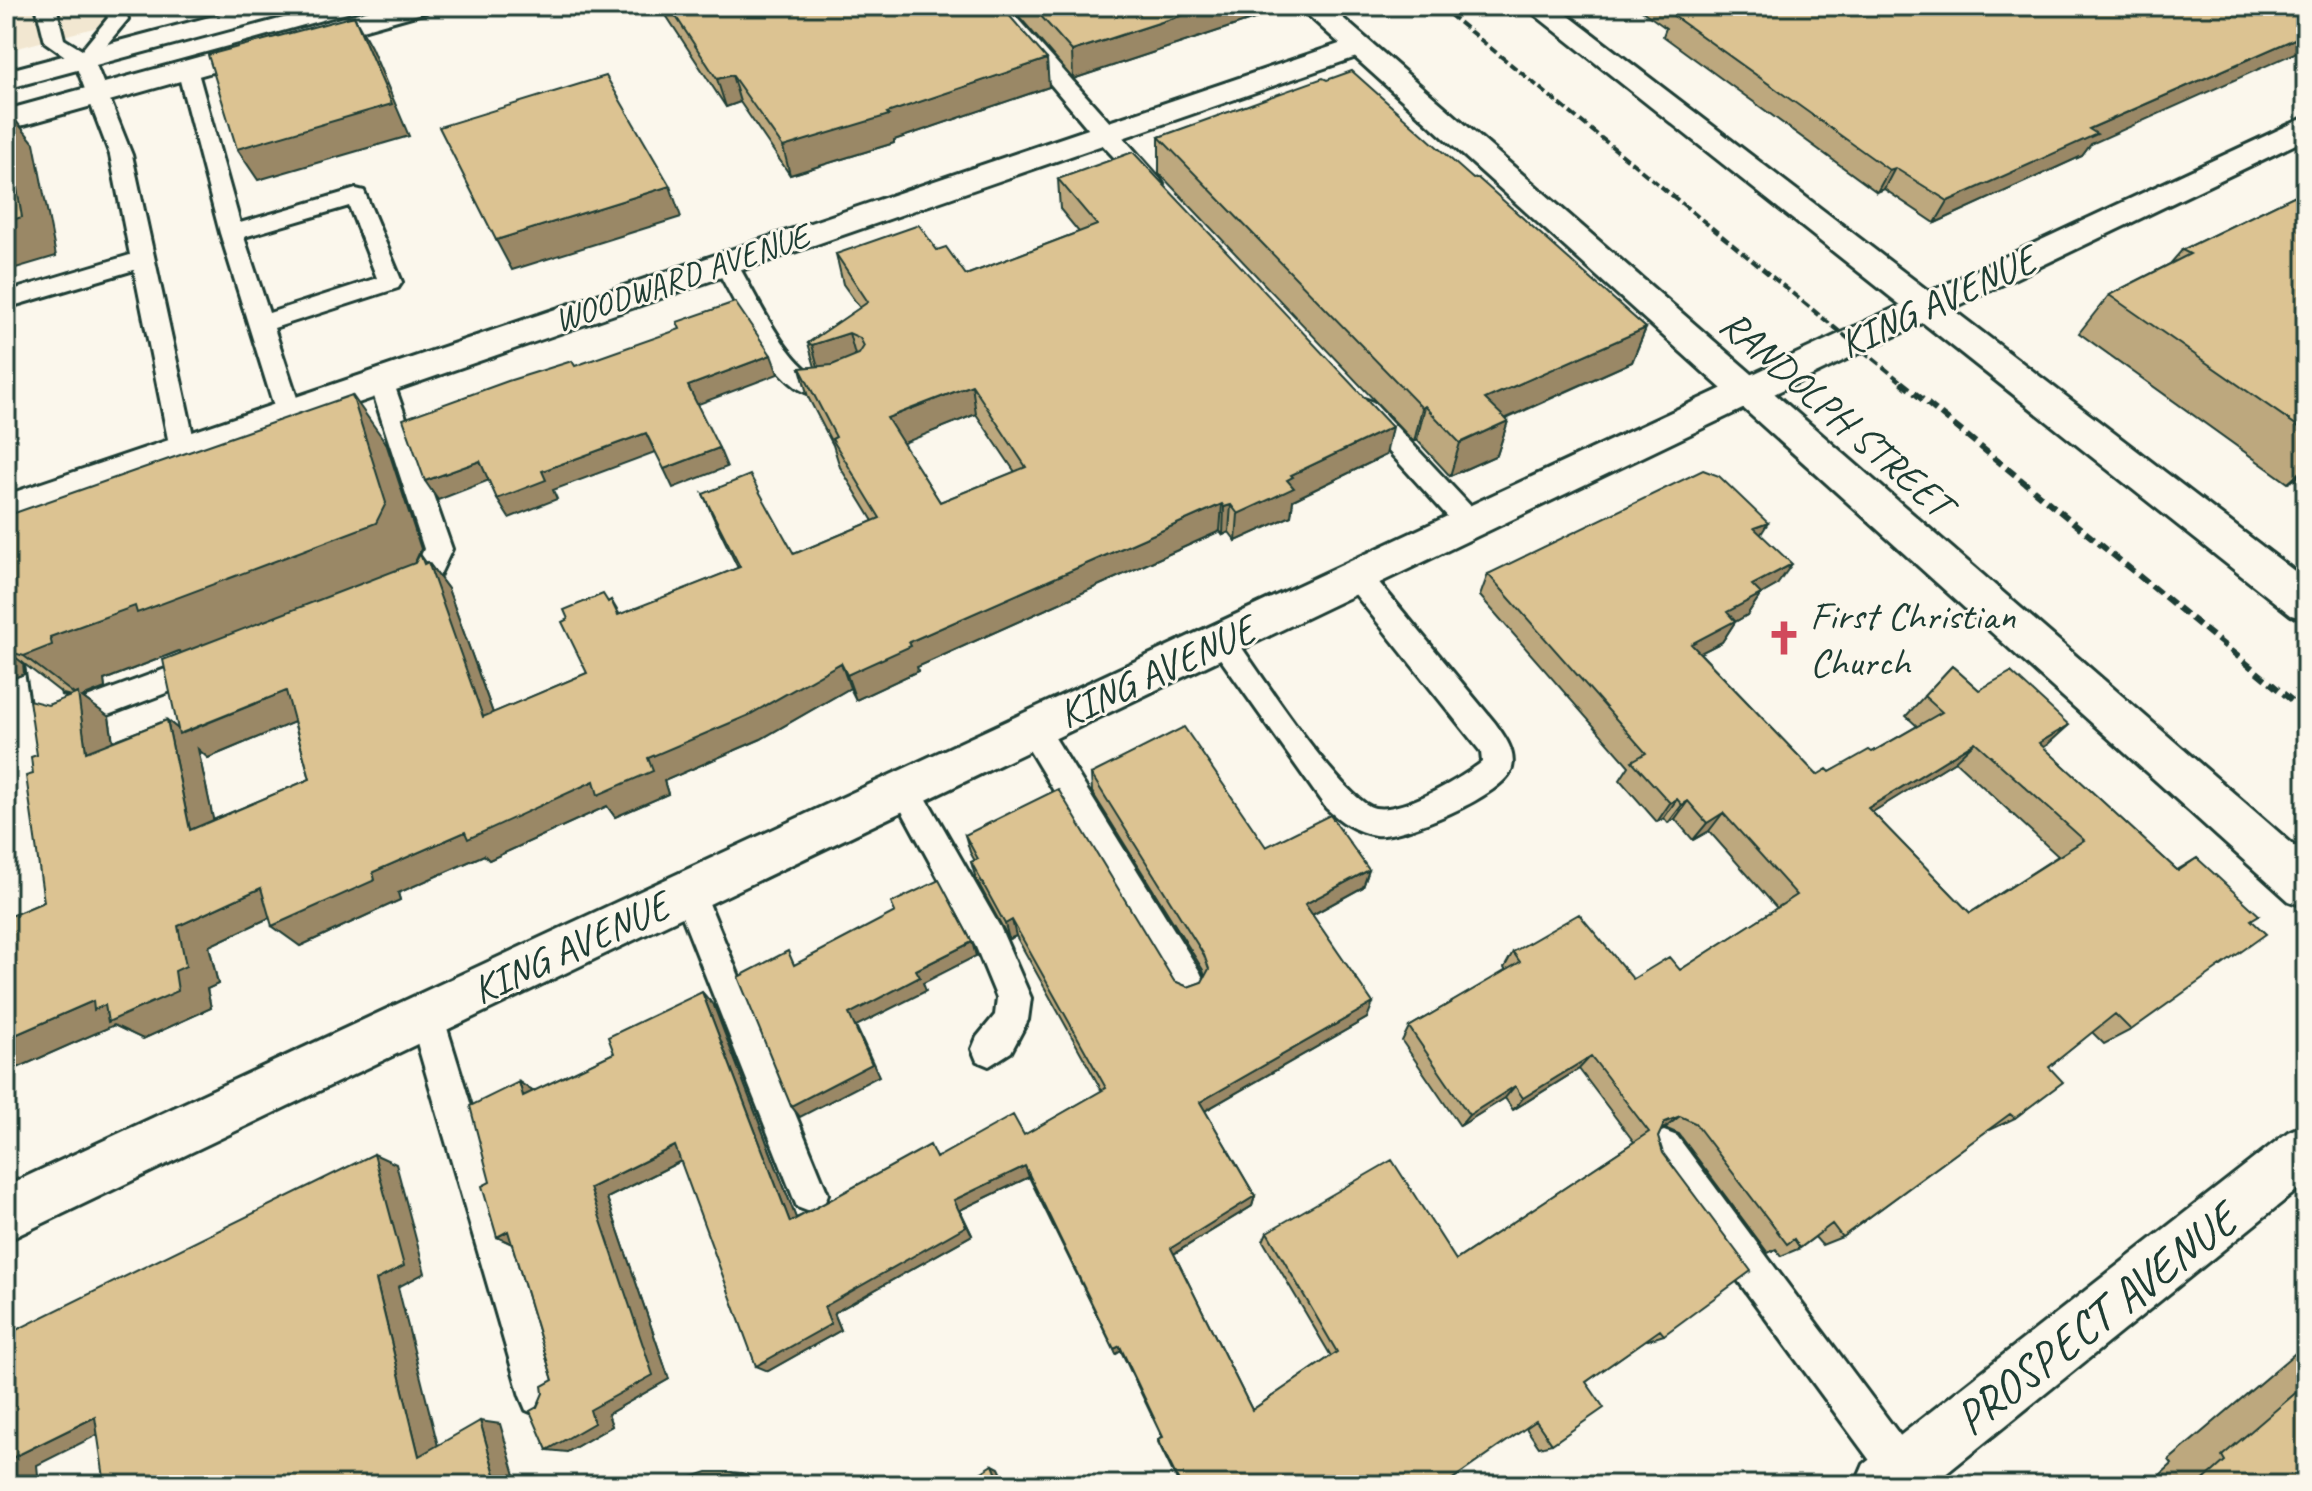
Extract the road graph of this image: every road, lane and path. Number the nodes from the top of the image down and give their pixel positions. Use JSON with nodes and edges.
{"nodes":[{"id":1,"x":46,"y":6,"type":"edge"},
{"id":2,"x":114,"y":6,"type":"edge"},
{"id":3,"x":284,"y":6,"type":"edge"},
{"id":4,"x":416,"y":6,"type":"edge"},
{"id":5,"x":995,"y":6,"type":"edge"},
{"id":6,"x":1312,"y":6,"type":"edge"},
{"id":7,"x":1538,"y":6,"type":"edge"},
{"id":8,"x":1357,"y":47,"type":"junction"},
{"id":9,"x":84,"y":60,"type":"junction"},
{"id":10,"x":187,"y":69,"type":"junction"},
{"id":11,"x":6,"y":80,"type":"edge"},
{"id":12,"x":97,"y":96,"type":"junction"},
{"id":13,"x":6,"y":120,"type":"edge"},
{"id":14,"x":2306,"y":127,"type":"edge"},
{"id":15,"x":1103,"y":132,"type":"junction"},
{"id":16,"x":1167,"y":200,"type":"edge"},
{"id":17,"x":231,"y":233,"type":"junction"},
{"id":18,"x":143,"y":259,"type":"junction"},
{"id":19,"x":725,"y":262,"type":"junction"},
{"id":20,"x":6,"y":300,"type":"edge"},
{"id":21,"x":1926,"y":307,"type":"junction"},
{"id":22,"x":261,"y":324,"type":"junction"},
{"id":23,"x":856,"y":374,"type":"edge"},
{"id":24,"x":381,"y":381,"type":"junction"},
{"id":25,"x":1744,"y":390,"type":"junction"},
{"id":26,"x":1349,"y":392,"type":"edge"},
{"id":27,"x":289,"y":413,"type":"junction"},
{"id":28,"x":183,"y":449,"type":"junction"},
{"id":29,"x":16,"y":517,"type":"edge"},
{"id":30,"x":1469,"y":522,"type":"junction"},
{"id":31,"x":1357,"y":576,"type":"junction"},
{"id":32,"x":383,"y":596,"type":"edge"},
{"id":33,"x":2306,"y":603,"type":"edge"},
{"id":34,"x":32,"y":613,"type":"edge"},
{"id":35,"x":1221,"y":640,"type":"junction"},
{"id":36,"x":226,"y":658,"type":"edge"},
{"id":37,"x":1033,"y":729,"type":"junction"},
{"id":38,"x":905,"y":789,"type":"junction"},
{"id":39,"x":2306,"y":886,"type":"edge"},
{"id":40,"x":688,"y":891,"type":"junction"},
{"id":41,"x":1188,"y":983,"type":"edge"},
{"id":42,"x":426,"y":1015,"type":"junction"},
{"id":43,"x":989,"y":1049,"type":"dead end"},
{"id":44,"x":1664,"y":1149,"type":"edge"},
{"id":45,"x":2306,"y":1150,"type":"edge"},
{"id":46,"x":810,"y":1194,"type":"dead end"},
{"id":47,"x":6,"y":1214,"type":"edge"},
{"id":48,"x":540,"y":1396,"type":"edge"},
{"id":49,"x":1893,"y":1478,"type":"edge"}],
"edges":[{"from":1,"to":9,"type":"lane"},
{"from":2,"to":9,"type":"lane"},
{"from":3,"to":9,"type":"street"},
{"from":4,"to":10,"type":"street"},
{"from":5,"to":15,"type":"lane"},
{"from":6,"to":8,"type":"street","name":"RANDOLPH STREET"},
{"from":7,"to":21,"type":"street"},
{"from":8,"to":15,"type":"street","name":"WOODWARD AVENUE"},
{"from":8,"to":25,"type":"street","name":"RANDOLPH STREET"},
{"from":9,"to":11,"type":"street"},
{"from":9,"to":12,"type":"lane"},
{"from":10,"to":12,"type":"street"},
{"from":10,"to":17,"type":"lane"},
{"from":12,"to":13,"type":"street"},
{"from":12,"to":18,"type":"lane"},
{"from":14,"to":21,"type":"street","name":"KING AVENUE"},
{"from":15,"to":16,"type":"lane"},
{"from":15,"to":19,"type":"street","name":"WOODWARD AVENUE"},
{"from":17,"to":22,"type":"lane"},
{"from":17,"to":22,"type":"lane"},
{"from":18,"to":20,"type":"lane"},
{"from":18,"to":28,"type":"lane"},
{"from":19,"to":23,"type":"lane"},
{"from":19,"to":24,"type":"street","name":"WOODWARD AVENUE"},
{"from":21,"to":25,"type":"street","name":"KING AVENUE"},
{"from":21,"to":33,"type":"street"},
{"from":22,"to":27,"type":"lane"},
{"from":24,"to":27,"type":"street","name":"WOODWARD AVENUE"},
{"from":24,"to":32,"type":"lane"},
{"from":25,"to":30,"type":"street","name":"KING AVENUE"},
{"from":25,"to":39,"type":"street","name":"RANDOLPH STREET"},
{"from":26,"to":30,"type":"lane"},
{"from":27,"to":28,"type":"street","name":"WOODWARD AVENUE"},
{"from":28,"to":29,"type":"street","name":"WOODWARD AVENUE"},
{"from":30,"to":31,"type":"street","name":"KING AVENUE"},
{"from":31,"to":35,"type":"street","name":"KING AVENUE"},
{"from":31,"to":35,"type":"lane"},
{"from":34,"to":36,"type":"lane"},
{"from":35,"to":37,"type":"street","name":"KING AVENUE"},
{"from":37,"to":38,"type":"street","name":"KING AVENUE"},
{"from":37,"to":41,"type":"lane"},
{"from":38,"to":40,"type":"street","name":"KING AVENUE"},
{"from":38,"to":43,"type":"lane"},
{"from":40,"to":42,"type":"street","name":"KING AVENUE"},
{"from":40,"to":46,"type":"lane"},
{"from":42,"to":47,"type":"street","name":"KING AVENUE"},
{"from":42,"to":48,"type":"lane"},
{"from":44,"to":49,"type":"lane"},
{"from":45,"to":49,"type":"street","name":"PROSPECT AVENUE"}]}
